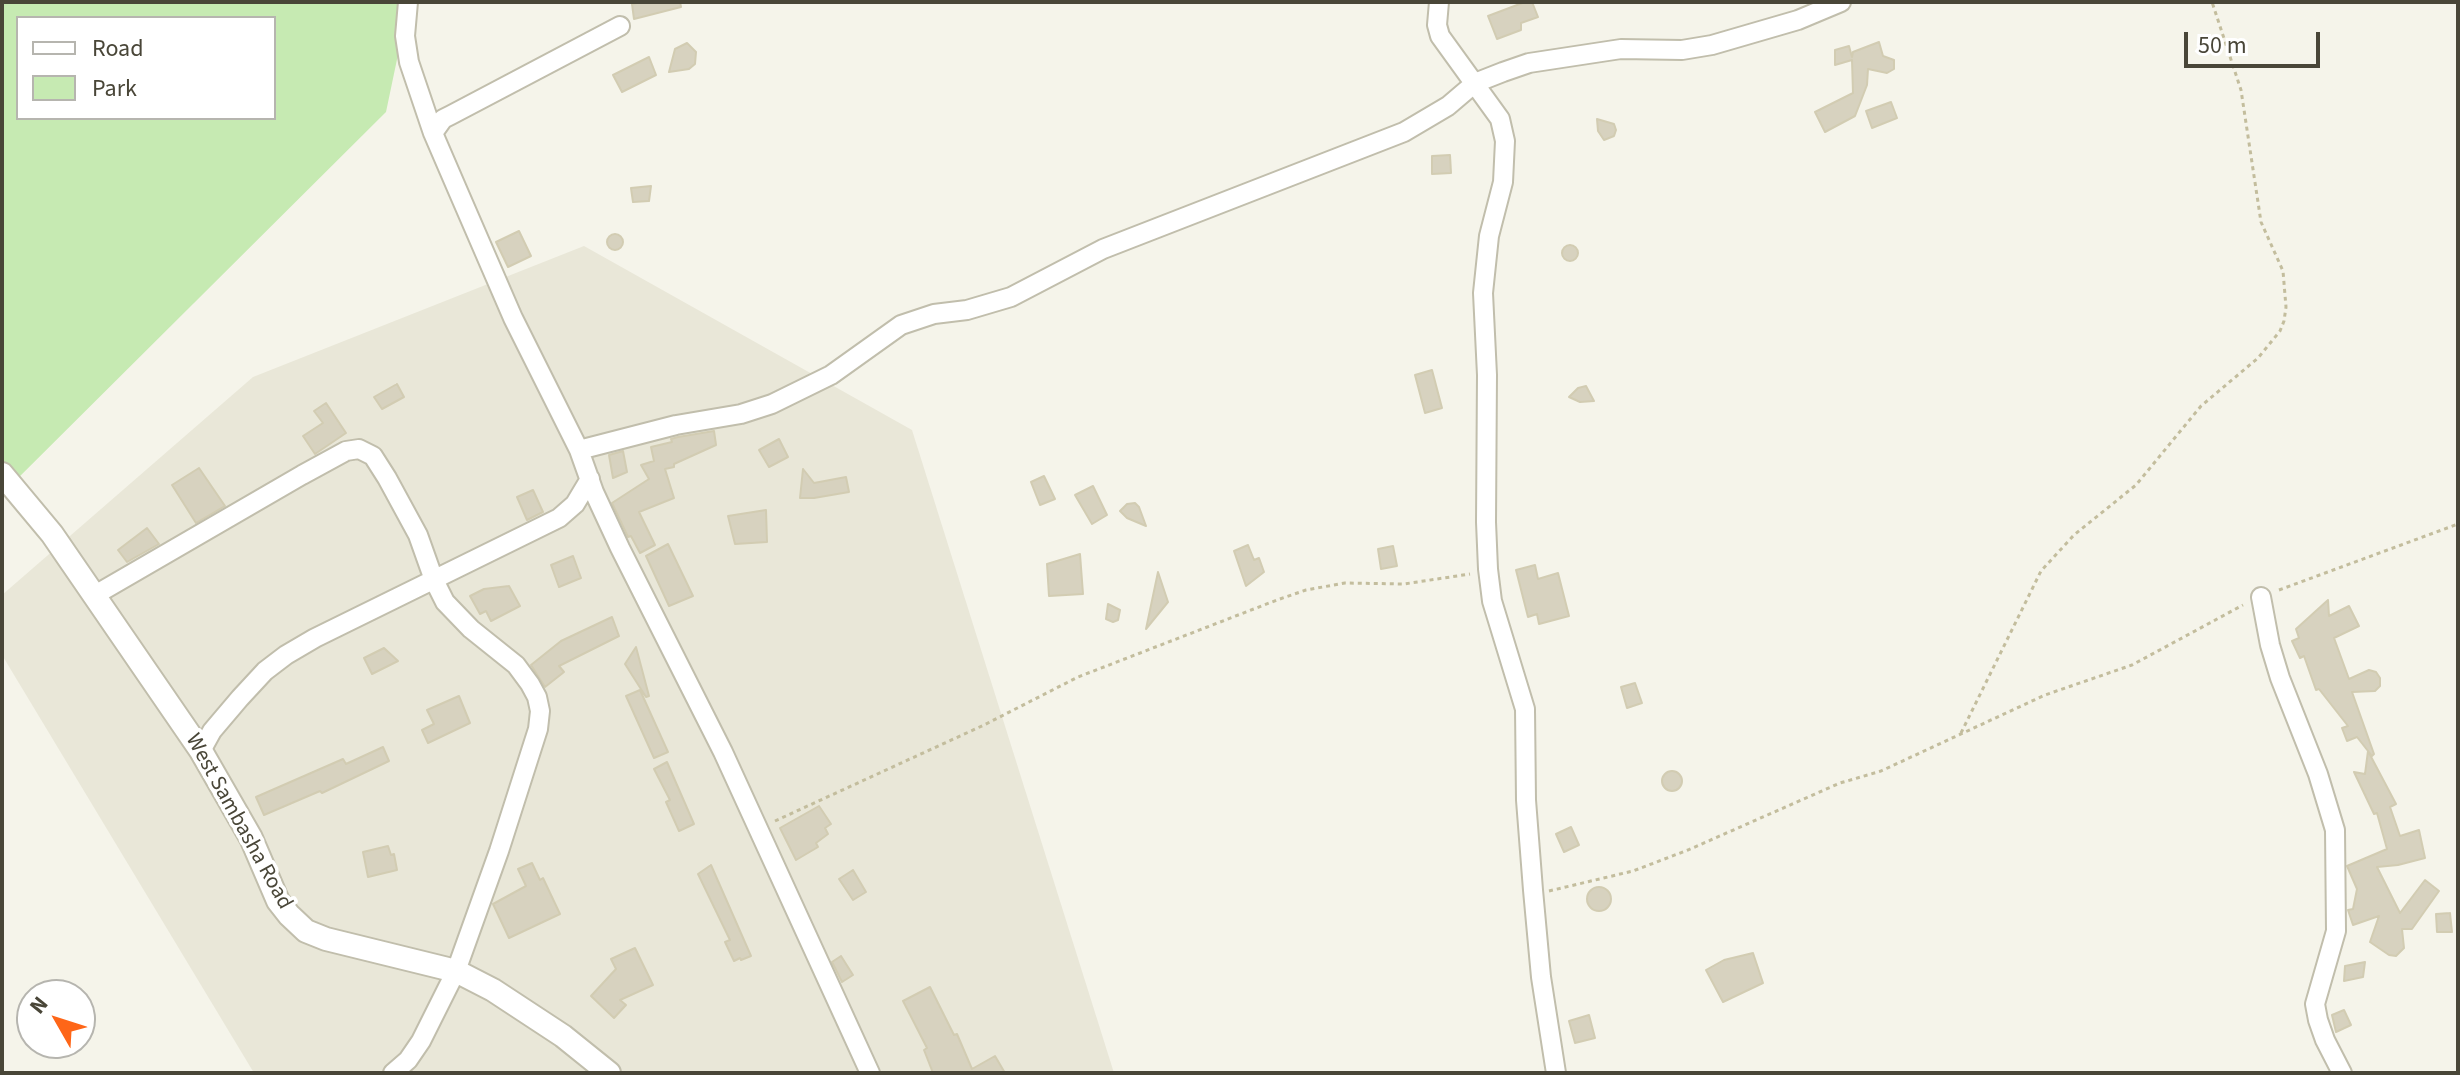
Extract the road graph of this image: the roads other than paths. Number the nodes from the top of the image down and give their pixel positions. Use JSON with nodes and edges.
{"nodes":[{"id":1,"x":408,"y":2,"type":"edge"},
{"id":2,"x":1439,"y":2,"type":"edge"},
{"id":3,"x":1841,"y":2,"type":"edge"},
{"id":4,"x":620,"y":26,"type":"dead end"},
{"id":5,"x":1475,"y":83,"type":"junction"},
{"id":6,"x":433,"y":133,"type":"junction"},
{"id":7,"x":579,"y":450,"type":"junction"},
{"id":8,"x":2,"y":474,"type":"edge"},
{"id":9,"x":590,"y":479,"type":"junction"},
{"id":10,"x":434,"y":580,"type":"junction"},
{"id":11,"x":95,"y":595,"type":"junction"},
{"id":12,"x":2261,"y":597,"type":"road end"},
{"id":13,"x":201,"y":751,"type":"junction"},
{"id":14,"x":456,"y":971,"type":"junction"},
{"id":15,"x":393,"y":1073,"type":"edge"},
{"id":16,"x":609,"y":1073,"type":"edge"},
{"id":17,"x":870,"y":1073,"type":"edge"},
{"id":18,"x":1556,"y":1073,"type":"edge"},
{"id":19,"x":2342,"y":1073,"type":"edge"}],
"edges":[{"from":1,"to":6,"type":"street"},
{"from":2,"to":5,"type":"street"},
{"from":3,"to":5,"type":"street"},
{"from":4,"to":6,"type":"street"},
{"from":5,"to":7,"type":"street"},
{"from":5,"to":18,"type":"street"},
{"from":6,"to":7,"type":"street"},
{"from":7,"to":9,"type":"street"},
{"from":8,"to":11,"type":"street","name":"West Sambasha Road"},
{"from":9,"to":10,"type":"street"},
{"from":9,"to":17,"type":"street"},
{"from":10,"to":11,"type":"street"},
{"from":10,"to":13,"type":"street"},
{"from":10,"to":14,"type":"street"},
{"from":11,"to":13,"type":"street","name":"West Sambasha Road"},
{"from":12,"to":19,"type":"street"},
{"from":13,"to":14,"type":"street","name":"West Sambasha Road"},
{"from":14,"to":15,"type":"street"},
{"from":14,"to":16,"type":"street","name":"West Sambasha Road"}]}
